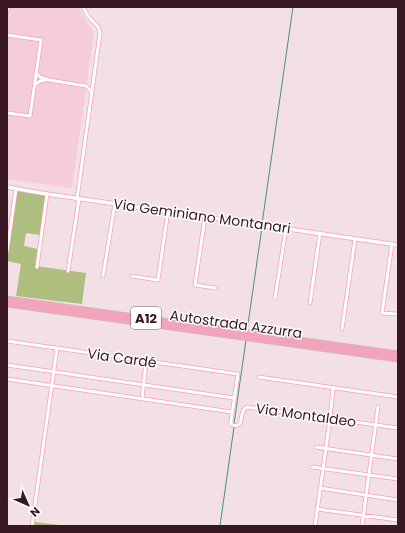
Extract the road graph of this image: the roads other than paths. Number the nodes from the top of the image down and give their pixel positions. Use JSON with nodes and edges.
{"nodes":[{"id":1,"x":8,"y":7,"type":"edge"},
{"id":2,"x":83,"y":7,"type":"edge"},
{"id":3,"x":7,"y":11,"type":"edge"},
{"id":4,"x":7,"y":35,"type":"edge"},
{"id":5,"x":36,"y":72,"type":"junction"},
{"id":6,"x":40,"y":77,"type":"junction"},
{"id":7,"x":36,"y":79,"type":"junction"},
{"id":8,"x":49,"y":80,"type":"junction"},
{"id":9,"x":94,"y":80,"type":"junction"},
{"id":10,"x":40,"y":81,"type":"junction"},
{"id":11,"x":35,"y":85,"type":"junction"},
{"id":12,"x":86,"y":86,"type":"junction"},
{"id":13,"x":92,"y":93,"type":"junction"},
{"id":14,"x":7,"y":113,"type":"edge"},
{"id":15,"x":7,"y":188,"type":"edge"},
{"id":16,"x":16,"y":189,"type":"junction"},
{"id":17,"x":47,"y":194,"type":"junction"},
{"id":18,"x":78,"y":199,"type":"junction"},
{"id":19,"x":115,"y":203,"type":"junction"},
{"id":20,"x":168,"y":211,"type":"junction"},
{"id":21,"x":205,"y":217,"type":"junction"},
{"id":22,"x":286,"y":228,"type":"junction"},
{"id":23,"x":320,"y":234,"type":"junction"},
{"id":24,"x":355,"y":239,"type":"junction"},
{"id":25,"x":392,"y":244,"type":"junction"},
{"id":26,"x":398,"y":245,"type":"edge"},
{"id":27,"x":7,"y":251,"type":"edge"},
{"id":28,"x":37,"y":267,"type":"dead end"},
{"id":29,"x":68,"y":271,"type":"dead end"},
{"id":30,"x":103,"y":276,"type":"dead end"},
{"id":31,"x":132,"y":276,"type":"dead end"},
{"id":32,"x":216,"y":288,"type":"dead end"},
{"id":33,"x":7,"y":298,"type":"edge"},
{"id":34,"x":275,"y":298,"type":"dead end"},
{"id":35,"x":7,"y":303,"type":"edge"},
{"id":36,"x":310,"y":303,"type":"dead end"},
{"id":37,"x":47,"y":306,"type":"junction"},
{"id":38,"x":396,"y":314,"type":"dead end"},
{"id":39,"x":342,"y":329,"type":"dead end"},
{"id":40,"x":250,"y":335,"type":"junction"},
{"id":41,"x":7,"y":341,"type":"edge"},
{"id":42,"x":57,"y":348,"type":"junction"},
{"id":43,"x":398,"y":354,"type":"edge"},
{"id":44,"x":398,"y":359,"type":"edge"},
{"id":45,"x":146,"y":361,"type":"junction"},
{"id":46,"x":7,"y":365,"type":"edge"},
{"id":47,"x":53,"y":371,"type":"junction"},
{"id":48,"x":238,"y":374,"type":"joint"},
{"id":49,"x":259,"y":377,"type":"dead end"},
{"id":50,"x":7,"y":379,"type":"edge"},
{"id":51,"x":143,"y":385,"type":"junction"},
{"id":52,"x":52,"y":386,"type":"junction"},
{"id":53,"x":333,"y":388,"type":"junction"},
{"id":54,"x":398,"y":397,"type":"edge"},
{"id":55,"x":234,"y":398,"type":"junction"},
{"id":56,"x":142,"y":399,"type":"junction"},
{"id":57,"x":378,"y":408,"type":"dead end"},
{"id":58,"x":232,"y":412,"type":"junction"},
{"id":59,"x":330,"y":419,"type":"junction"},
{"id":60,"x":376,"y":425,"type":"junction"},
{"id":61,"x":398,"y":428,"type":"edge"},
{"id":62,"x":316,"y":447,"type":"dead end"},
{"id":63,"x":326,"y":448,"type":"junction"},
{"id":64,"x":372,"y":455,"type":"junction"},
{"id":65,"x":398,"y":458,"type":"edge"},
{"id":66,"x":312,"y":467,"type":"dead end"},
{"id":67,"x":323,"y":468,"type":"junction"},
{"id":68,"x":369,"y":475,"type":"junction"},
{"id":69,"x":398,"y":479,"type":"edge"},
{"id":70,"x":320,"y":488,"type":"junction"},
{"id":71,"x":366,"y":495,"type":"junction"},
{"id":72,"x":398,"y":500,"type":"edge"},
{"id":73,"x":317,"y":509,"type":"junction"},
{"id":74,"x":364,"y":515,"type":"junction"},
{"id":75,"x":398,"y":520,"type":"edge"},
{"id":76,"x":32,"y":526,"type":"edge"},
{"id":77,"x":315,"y":526,"type":"edge"},
{"id":78,"x":362,"y":526,"type":"edge"}],
"edges":[{"from":1,"to":3,"type":"street"},
{"from":2,"to":9,"type":"street"},
{"from":4,"to":5,"type":"street"},
{"from":5,"to":6,"type":"street"},
{"from":5,"to":7,"type":"street"},
{"from":6,"to":7,"type":"street"},
{"from":6,"to":8,"type":"street"},
{"from":7,"to":10,"type":"street"},
{"from":7,"to":11,"type":"street"},
{"from":8,"to":10,"type":"street"},
{"from":8,"to":12,"type":"street"},
{"from":9,"to":12,"type":"street"},
{"from":9,"to":13,"type":"street"},
{"from":10,"to":11,"type":"street"},
{"from":11,"to":14,"type":"street"},
{"from":12,"to":13,"type":"street"},
{"from":13,"to":18,"type":"street"},
{"from":15,"to":16,"type":"street","name":"Via Geminiano Montanari"},
{"from":16,"to":17,"type":"street","name":"Via Geminiano Montanari"},
{"from":16,"to":27,"type":"street"},
{"from":17,"to":18,"type":"street","name":"Via Geminiano Montanari"},
{"from":17,"to":28,"type":"street"},
{"from":18,"to":19,"type":"street","name":"Via Geminiano Montanari"},
{"from":18,"to":29,"type":"street"},
{"from":19,"to":20,"type":"street","name":"Via Geminiano Montanari"},
{"from":19,"to":30,"type":"street"},
{"from":20,"to":21,"type":"street","name":"Via Geminiano Montanari"},
{"from":20,"to":31,"type":"street"},
{"from":21,"to":22,"type":"street","name":"Via Geminiano Montanari"},
{"from":21,"to":32,"type":"street"},
{"from":22,"to":23,"type":"street","name":"Via Geminiano Montanari"},
{"from":22,"to":34,"type":"street"},
{"from":23,"to":24,"type":"street","name":"Via Geminiano Montanari"},
{"from":23,"to":36,"type":"street"},
{"from":24,"to":25,"type":"street","name":"Via Geminiano Montanari"},
{"from":24,"to":39,"type":"street"},
{"from":25,"to":26,"type":"street","name":"Via Geminiano Montanari"},
{"from":25,"to":38,"type":"street"},
{"from":33,"to":37,"type":"highway"},
{"from":35,"to":37,"type":"highway"},
{"from":37,"to":40,"type":"highway","name":"Autostrada Azzurra","number":"A12"},
{"from":40,"to":43,"type":"highway","name":"Autostrada Azzurra","number":"A12"},
{"from":40,"to":44,"type":"highway","name":"Autostrada Azzurra","number":"A12"},
{"from":41,"to":42,"type":"street","name":"Via Cardé"},
{"from":42,"to":45,"type":"street","name":"Via Cardé"},
{"from":42,"to":47,"type":"street"},
{"from":45,"to":48,"type":"street","name":"Via Cardé"},
{"from":45,"to":51,"type":"street"},
{"from":46,"to":47,"type":"street"},
{"from":47,"to":51,"type":"street"},
{"from":47,"to":52,"type":"street"},
{"from":48,"to":55,"type":"street","name":"Via Montaldeo"},
{"from":49,"to":53,"type":"street"},
{"from":50,"to":52,"type":"street"},
{"from":51,"to":55,"type":"street"},
{"from":51,"to":56,"type":"street"},
{"from":52,"to":56,"type":"street"},
{"from":52,"to":76,"type":"street"},
{"from":53,"to":54,"type":"street"},
{"from":53,"to":59,"type":"street"},
{"from":55,"to":58,"type":"street","name":"Via Montaldeo"},
{"from":56,"to":58,"type":"street"},
{"from":57,"to":60,"type":"street"},
{"from":58,"to":59,"type":"street","name":"Via Montaldeo"},
{"from":59,"to":60,"type":"street","name":"Via Montaldeo"},
{"from":59,"to":63,"type":"street"},
{"from":60,"to":61,"type":"street","name":"Via Montaldeo"},
{"from":60,"to":64,"type":"street"},
{"from":62,"to":63,"type":"street"},
{"from":63,"to":64,"type":"street"},
{"from":63,"to":67,"type":"street"},
{"from":64,"to":65,"type":"street"},
{"from":64,"to":68,"type":"street"},
{"from":66,"to":67,"type":"street"},
{"from":67,"to":68,"type":"street"},
{"from":67,"to":70,"type":"street"},
{"from":68,"to":69,"type":"street"},
{"from":68,"to":71,"type":"street"},
{"from":70,"to":71,"type":"street"},
{"from":70,"to":73,"type":"street"},
{"from":71,"to":72,"type":"street"},
{"from":71,"to":74,"type":"street"},
{"from":73,"to":74,"type":"street"},
{"from":73,"to":77,"type":"street"},
{"from":74,"to":75,"type":"street"},
{"from":74,"to":78,"type":"street"}]}
